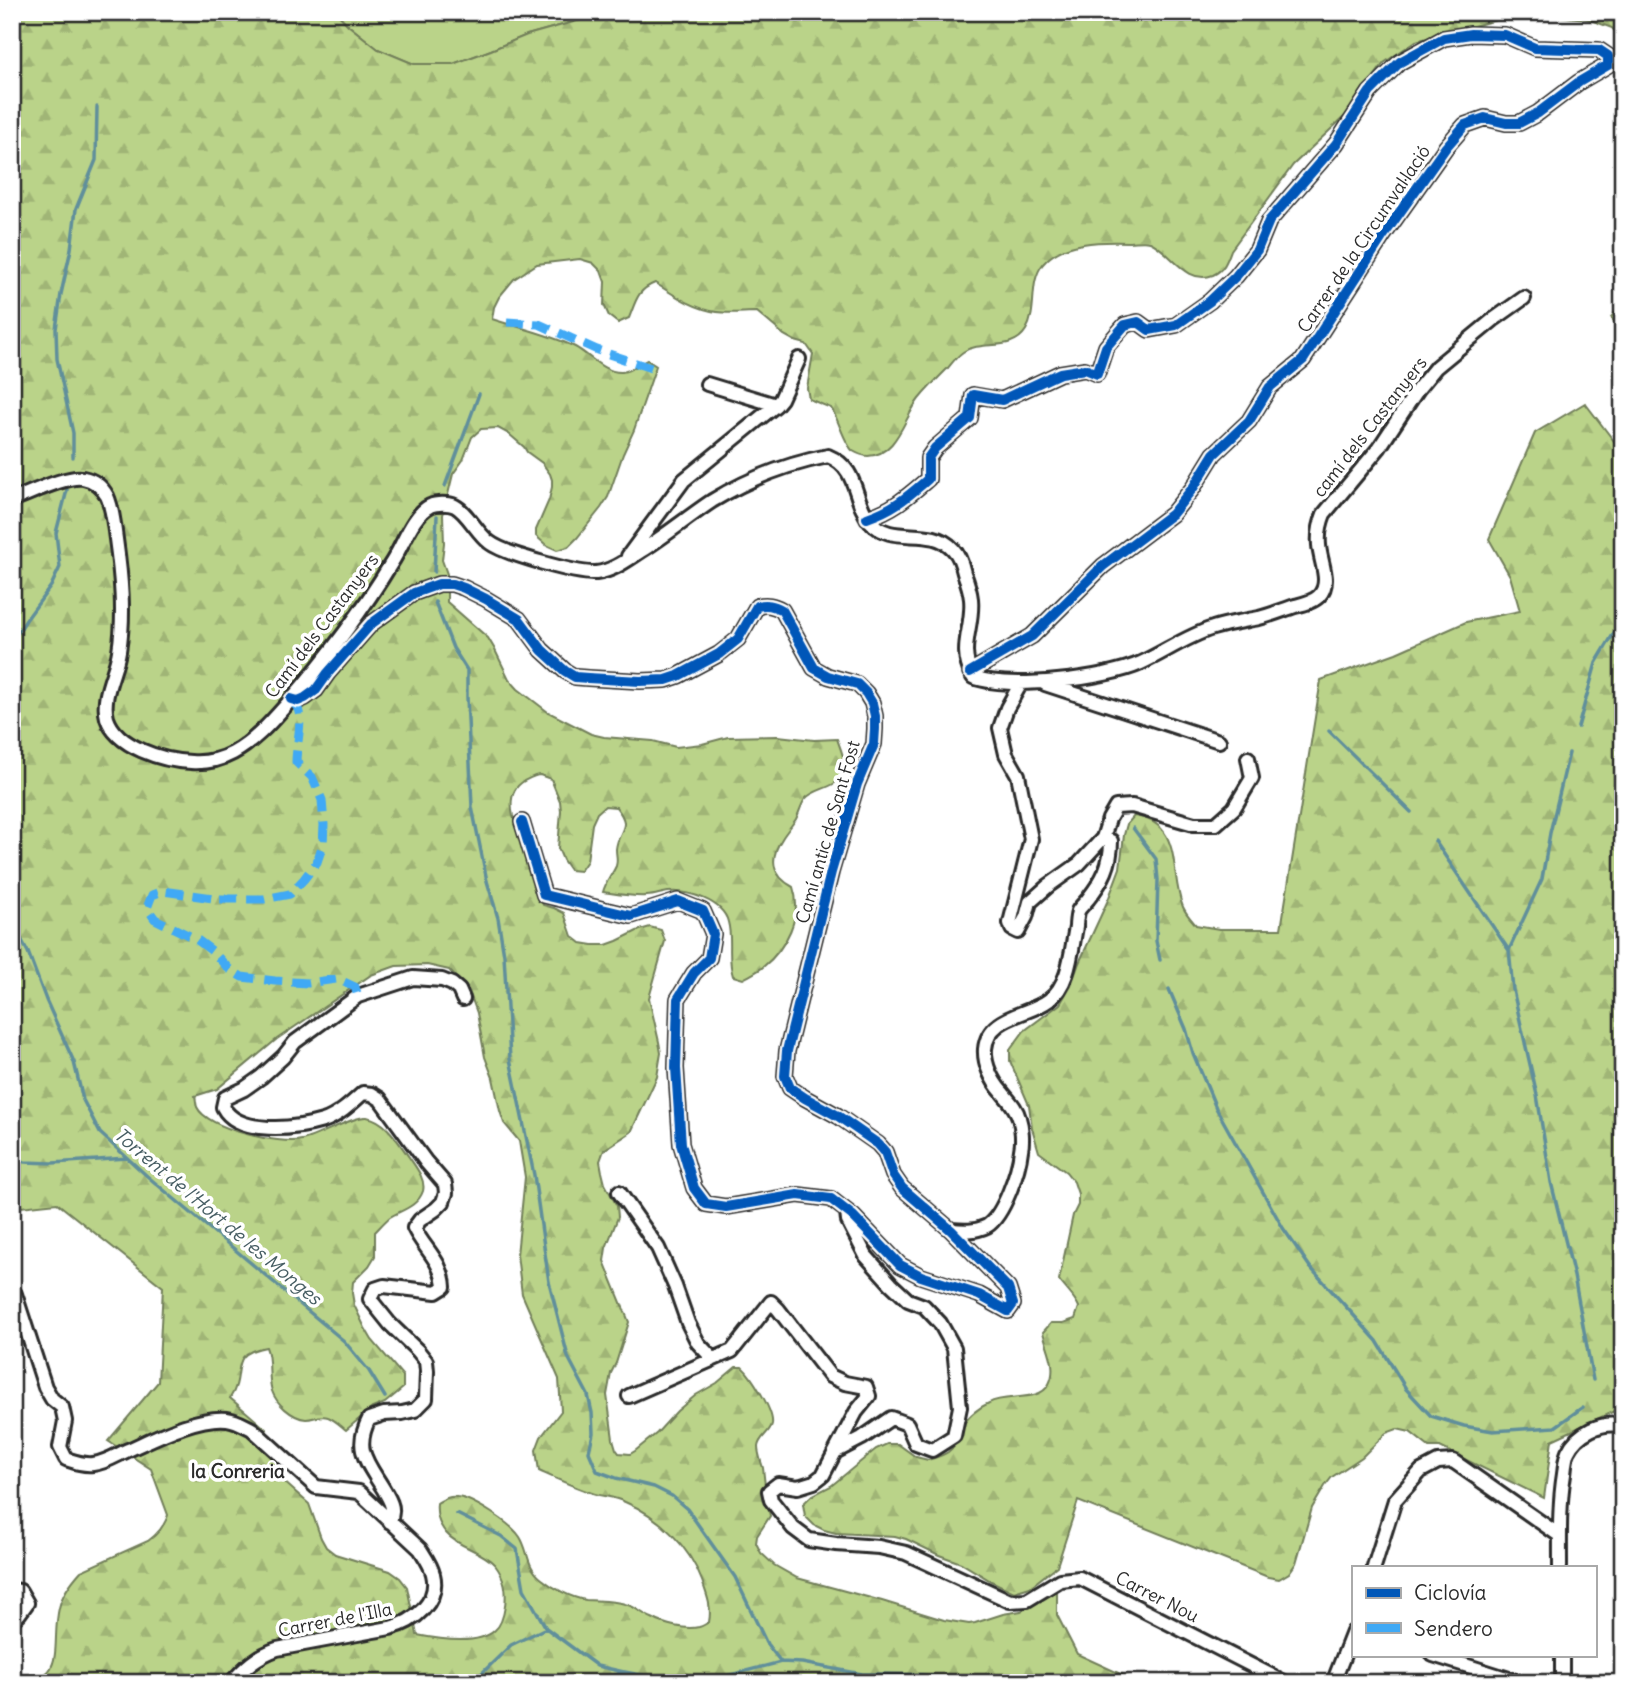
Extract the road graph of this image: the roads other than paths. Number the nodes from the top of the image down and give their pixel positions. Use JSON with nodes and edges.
{"nodes":[{"id":1,"x":1524,"y":298,"type":"dead end"},
{"id":2,"x":799,"y":359,"type":"dead end"},
{"id":3,"x":707,"y":384,"type":"dead end"},
{"id":4,"x":776,"y":405,"type":"junction"},
{"id":5,"x":12,"y":500,"type":"edge"},
{"id":6,"x":867,"y":518,"type":"junction"},
{"id":7,"x":624,"y":562,"type":"junction"},
{"id":8,"x":970,"y":672,"type":"junction"},
{"id":9,"x":1038,"y":682,"type":"junction"},
{"id":10,"x":1021,"y":683,"type":"junction"},
{"id":11,"x":291,"y":699,"type":"junction"},
{"id":12,"x":1219,"y":741,"type":"dead end"},
{"id":13,"x":1248,"y":758,"type":"dead end"},
{"id":14,"x":522,"y":822,"type":"dead end"},
{"id":15,"x":1103,"y":838,"type":"junction"},
{"id":16,"x":463,"y":999,"type":"dead end"},
{"id":17,"x":619,"y":1192,"type":"dead end"},
{"id":18,"x":847,"y":1212,"type":"junction"},
{"id":19,"x":951,"y":1230,"type":"junction"},
{"id":20,"x":12,"y":1292,"type":"edge"},
{"id":21,"x":713,"y":1359,"type":"junction"},
{"id":22,"x":629,"y":1396,"type":"dead end"},
{"id":23,"x":1623,"y":1426,"type":"edge"},
{"id":24,"x":835,"y":1452,"type":"junction"},
{"id":25,"x":390,"y":1521,"type":"junction"},
{"id":26,"x":1559,"y":1535,"type":"junction"},
{"id":27,"x":1374,"y":1566,"type":"edge"},
{"id":28,"x":1560,"y":1566,"type":"edge"},
{"id":29,"x":12,"y":1590,"type":"edge"},
{"id":30,"x":12,"y":1619,"type":"edge"},
{"id":31,"x":1352,"y":1635,"type":"edge"},
{"id":32,"x":1436,"y":1656,"type":"edge"},
{"id":33,"x":1562,"y":1656,"type":"edge"},
{"id":34,"x":231,"y":1683,"type":"edge"},
{"id":35,"x":1286,"y":1683,"type":"edge"},
{"id":36,"x":1333,"y":1683,"type":"edge"},
{"id":37,"x":1522,"y":1683,"type":"edge"},
{"id":38,"x":1562,"y":1683,"type":"edge"}],
"edges":[{"from":1,"to":9,"type":"street","name":"camí dels Castanyers"},
{"from":2,"to":4,"type":"street"},
{"from":3,"to":4,"type":"street"},
{"from":4,"to":7,"type":"street"},
{"from":5,"to":11,"type":"street","name":"Camí dels Castanyers"},
{"from":6,"to":7,"type":"street"},
{"from":6,"to":8,"type":"street"},
{"from":6,"to":8,"type":"street","name":"Carrer de la Circumval·lació"},
{"from":7,"to":11,"type":"street","name":"Camí dels Castanyers"},
{"from":8,"to":10,"type":"street","name":"camí dels Castanyers"},
{"from":9,"to":10,"type":"street","name":"camí dels Castanyers"},
{"from":9,"to":12,"type":"street"},
{"from":10,"to":15,"type":"street"},
{"from":11,"to":19,"type":"street","name":"Camí antic de Sant Fost"},
{"from":13,"to":15,"type":"street"},
{"from":14,"to":18,"type":"street"},
{"from":15,"to":19,"type":"street"},
{"from":16,"to":25,"type":"street"},
{"from":17,"to":21,"type":"street"},
{"from":18,"to":19,"type":"street"},
{"from":18,"to":24,"type":"street"},
{"from":20,"to":25,"type":"street","name":"Carrer de l'Illa"},
{"from":21,"to":22,"type":"street"},
{"from":21,"to":24,"type":"street"},
{"from":23,"to":26,"type":"street"},
{"from":24,"to":35,"type":"street","name":"Carrer Nou"},
{"from":25,"to":34,"type":"street","name":"Carrer de l'Illa"},
{"from":26,"to":27,"type":"street"},
{"from":26,"to":28,"type":"street"},
{"from":29,"to":30,"type":"street"},
{"from":31,"to":36,"type":"street"},
{"from":32,"to":37,"type":"street"},
{"from":33,"to":38,"type":"street"}]}
